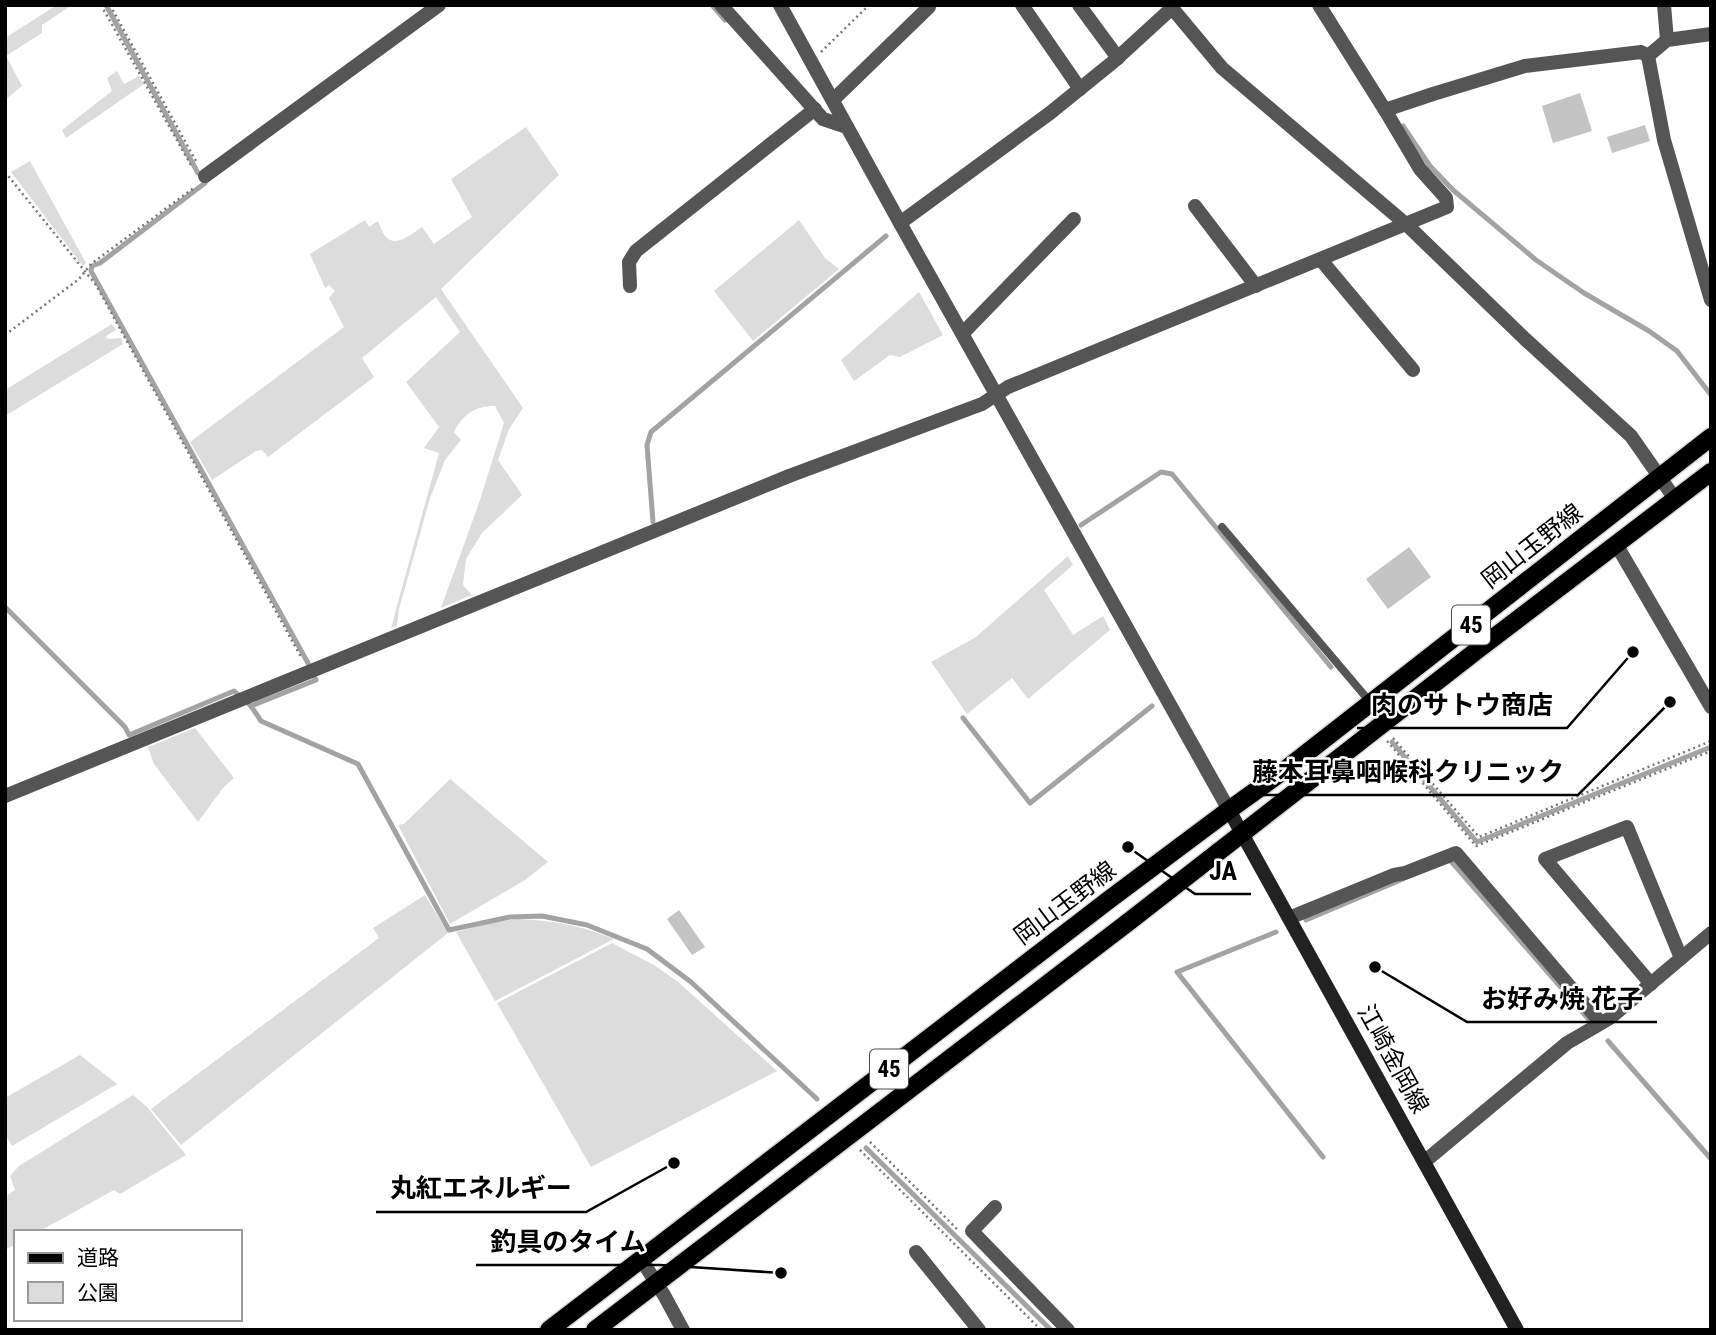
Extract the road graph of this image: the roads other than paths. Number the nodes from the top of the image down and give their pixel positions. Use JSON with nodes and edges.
{"nodes":[{"id":1,"x":439,"y":5,"type":"edge"},
{"id":2,"x":721,"y":5,"type":"edge"},
{"id":3,"x":780,"y":5,"type":"edge"},
{"id":4,"x":1021,"y":5,"type":"edge"},
{"id":5,"x":1079,"y":5,"type":"edge"},
{"id":6,"x":1319,"y":5,"type":"edge"},
{"id":7,"x":1664,"y":5,"type":"edge"},
{"id":8,"x":929,"y":7,"type":"dead end"},
{"id":9,"x":1174,"y":7,"type":"edge"},
{"id":10,"x":1711,"y":34,"type":"edge"},
{"id":11,"x":1667,"y":40,"type":"junction"},
{"id":12,"x":1648,"y":56,"type":"junction"},
{"id":13,"x":1118,"y":58,"type":"junction"},
{"id":14,"x":1080,"y":89,"type":"junction"},
{"id":15,"x":832,"y":100,"type":"junction"},
{"id":16,"x":1389,"y":108,"type":"junction"},
{"id":17,"x":815,"y":109,"type":"junction"},
{"id":18,"x":847,"y":127,"type":"junction"},
{"id":19,"x":203,"y":179,"type":"road end"},
{"id":20,"x":1195,"y":206,"type":"dead end"},
{"id":21,"x":1074,"y":219,"type":"dead end"},
{"id":22,"x":900,"y":222,"type":"junction"},
{"id":23,"x":1407,"y":225,"type":"junction"},
{"id":24,"x":1321,"y":260,"type":"junction"},
{"id":25,"x":630,"y":286,"type":"dead end"},
{"id":26,"x":1256,"y":286,"type":"junction"},
{"id":27,"x":1711,"y":300,"type":"edge"},
{"id":28,"x":963,"y":333,"type":"junction"},
{"id":29,"x":1413,"y":370,"type":"dead end"},
{"id":30,"x":997,"y":395,"type":"junction"},
{"id":31,"x":1711,"y":438,"type":"edge"},
{"id":32,"x":1711,"y":471,"type":"edge"},
{"id":33,"x":1658,"y":477,"type":"junction"},
{"id":34,"x":1675,"y":499,"type":"junction"},
{"id":35,"x":1222,"y":527,"type":"dead end"},
{"id":36,"x":1616,"y":544,"type":"junction"},
{"id":37,"x":1371,"y":703,"type":"junction"},
{"id":38,"x":1711,"y":707,"type":"edge"},
{"id":39,"x":5,"y":796,"type":"edge"},
{"id":40,"x":1229,"y":810,"type":"junction"},
{"id":41,"x":1241,"y":832,"type":"junction"},
{"id":42,"x":1289,"y":919,"type":"junction"},
{"id":43,"x":1711,"y":933,"type":"edge"},
{"id":44,"x":1681,"y":958,"type":"junction"},
{"id":45,"x":1651,"y":984,"type":"junction"},
{"id":46,"x":1601,"y":1023,"type":"junction"},
{"id":47,"x":1424,"y":1162,"type":"junction"},
{"id":48,"x":995,"y":1207,"type":"dead end"},
{"id":49,"x":916,"y":1252,"type":"dead end"},
{"id":50,"x":641,"y":1259,"type":"junction"},
{"id":51,"x":656,"y":1283,"type":"junction"},
{"id":52,"x":549,"y":1330,"type":"edge"},
{"id":53,"x":595,"y":1330,"type":"edge"},
{"id":54,"x":683,"y":1330,"type":"edge"},
{"id":55,"x":979,"y":1330,"type":"edge"},
{"id":56,"x":1068,"y":1330,"type":"edge"},
{"id":57,"x":1517,"y":1330,"type":"edge"}],
"edges":[{"from":1,"to":19,"type":"street"},
{"from":2,"to":17,"type":"street"},
{"from":3,"to":15,"type":"street"},
{"from":4,"to":14,"type":"street"},
{"from":5,"to":13,"type":"street"},
{"from":6,"to":16,"type":"street"},
{"from":7,"to":11,"type":"street"},
{"from":8,"to":15,"type":"street"},
{"from":9,"to":13,"type":"street"},
{"from":9,"to":23,"type":"street"},
{"from":10,"to":11,"type":"street"},
{"from":11,"to":12,"type":"street"},
{"from":12,"to":16,"type":"street"},
{"from":12,"to":27,"type":"street"},
{"from":13,"to":14,"type":"street"},
{"from":14,"to":22,"type":"street"},
{"from":15,"to":18,"type":"street"},
{"from":16,"to":23,"type":"street"},
{"from":17,"to":18,"type":"street"},
{"from":17,"to":25,"type":"street"},
{"from":18,"to":22,"type":"street"},
{"from":20,"to":26,"type":"street"},
{"from":21,"to":28,"type":"street"},
{"from":22,"to":28,"type":"street"},
{"from":23,"to":24,"type":"street"},
{"from":23,"to":33,"type":"street"},
{"from":24,"to":26,"type":"street"},
{"from":24,"to":29,"type":"street"},
{"from":26,"to":30,"type":"street"},
{"from":28,"to":30,"type":"street"},
{"from":30,"to":39,"type":"street"},
{"from":30,"to":40,"type":"street"},
{"from":31,"to":33,"type":"main road","name":"岡山玉野線","number":"45"},
{"from":32,"to":34,"type":"main road","name":"岡山玉野線","number":"45"},
{"from":33,"to":34,"type":"street"},
{"from":33,"to":37,"type":"main road","name":"岡山玉野線","number":"45"},
{"from":34,"to":36,"type":"main road","name":"岡山玉野線","number":"45"},
{"from":35,"to":37,"type":"lane"},
{"from":36,"to":38,"type":"street"},
{"from":36,"to":41,"type":"main road","name":"岡山玉野線","number":"45"},
{"from":37,"to":40,"type":"main road","name":"岡山玉野線","number":"45"},
{"from":40,"to":41,"type":"main road","name":"江崎金岡線"},
{"from":40,"to":50,"type":"main road","name":"岡山玉野線","number":"45"},
{"from":41,"to":42,"type":"main road","name":"江崎金岡線"},
{"from":41,"to":51,"type":"main road","name":"岡山玉野線","number":"45"},
{"from":42,"to":46,"type":"street"},
{"from":42,"to":47,"type":"main road","name":"江崎金岡線"},
{"from":43,"to":44,"type":"street"},
{"from":44,"to":45,"type":"street"},
{"from":44,"to":45,"type":"street"},
{"from":45,"to":46,"type":"street"},
{"from":46,"to":47,"type":"street"},
{"from":47,"to":57,"type":"main road","name":"江崎金岡線"},
{"from":48,"to":56,"type":"street"},
{"from":49,"to":55,"type":"street"},
{"from":50,"to":51,"type":"street"},
{"from":50,"to":52,"type":"main road","name":"岡山玉野線","number":"45"},
{"from":51,"to":53,"type":"main road","name":"岡山玉野線","number":"45"},
{"from":51,"to":54,"type":"street"}]}
